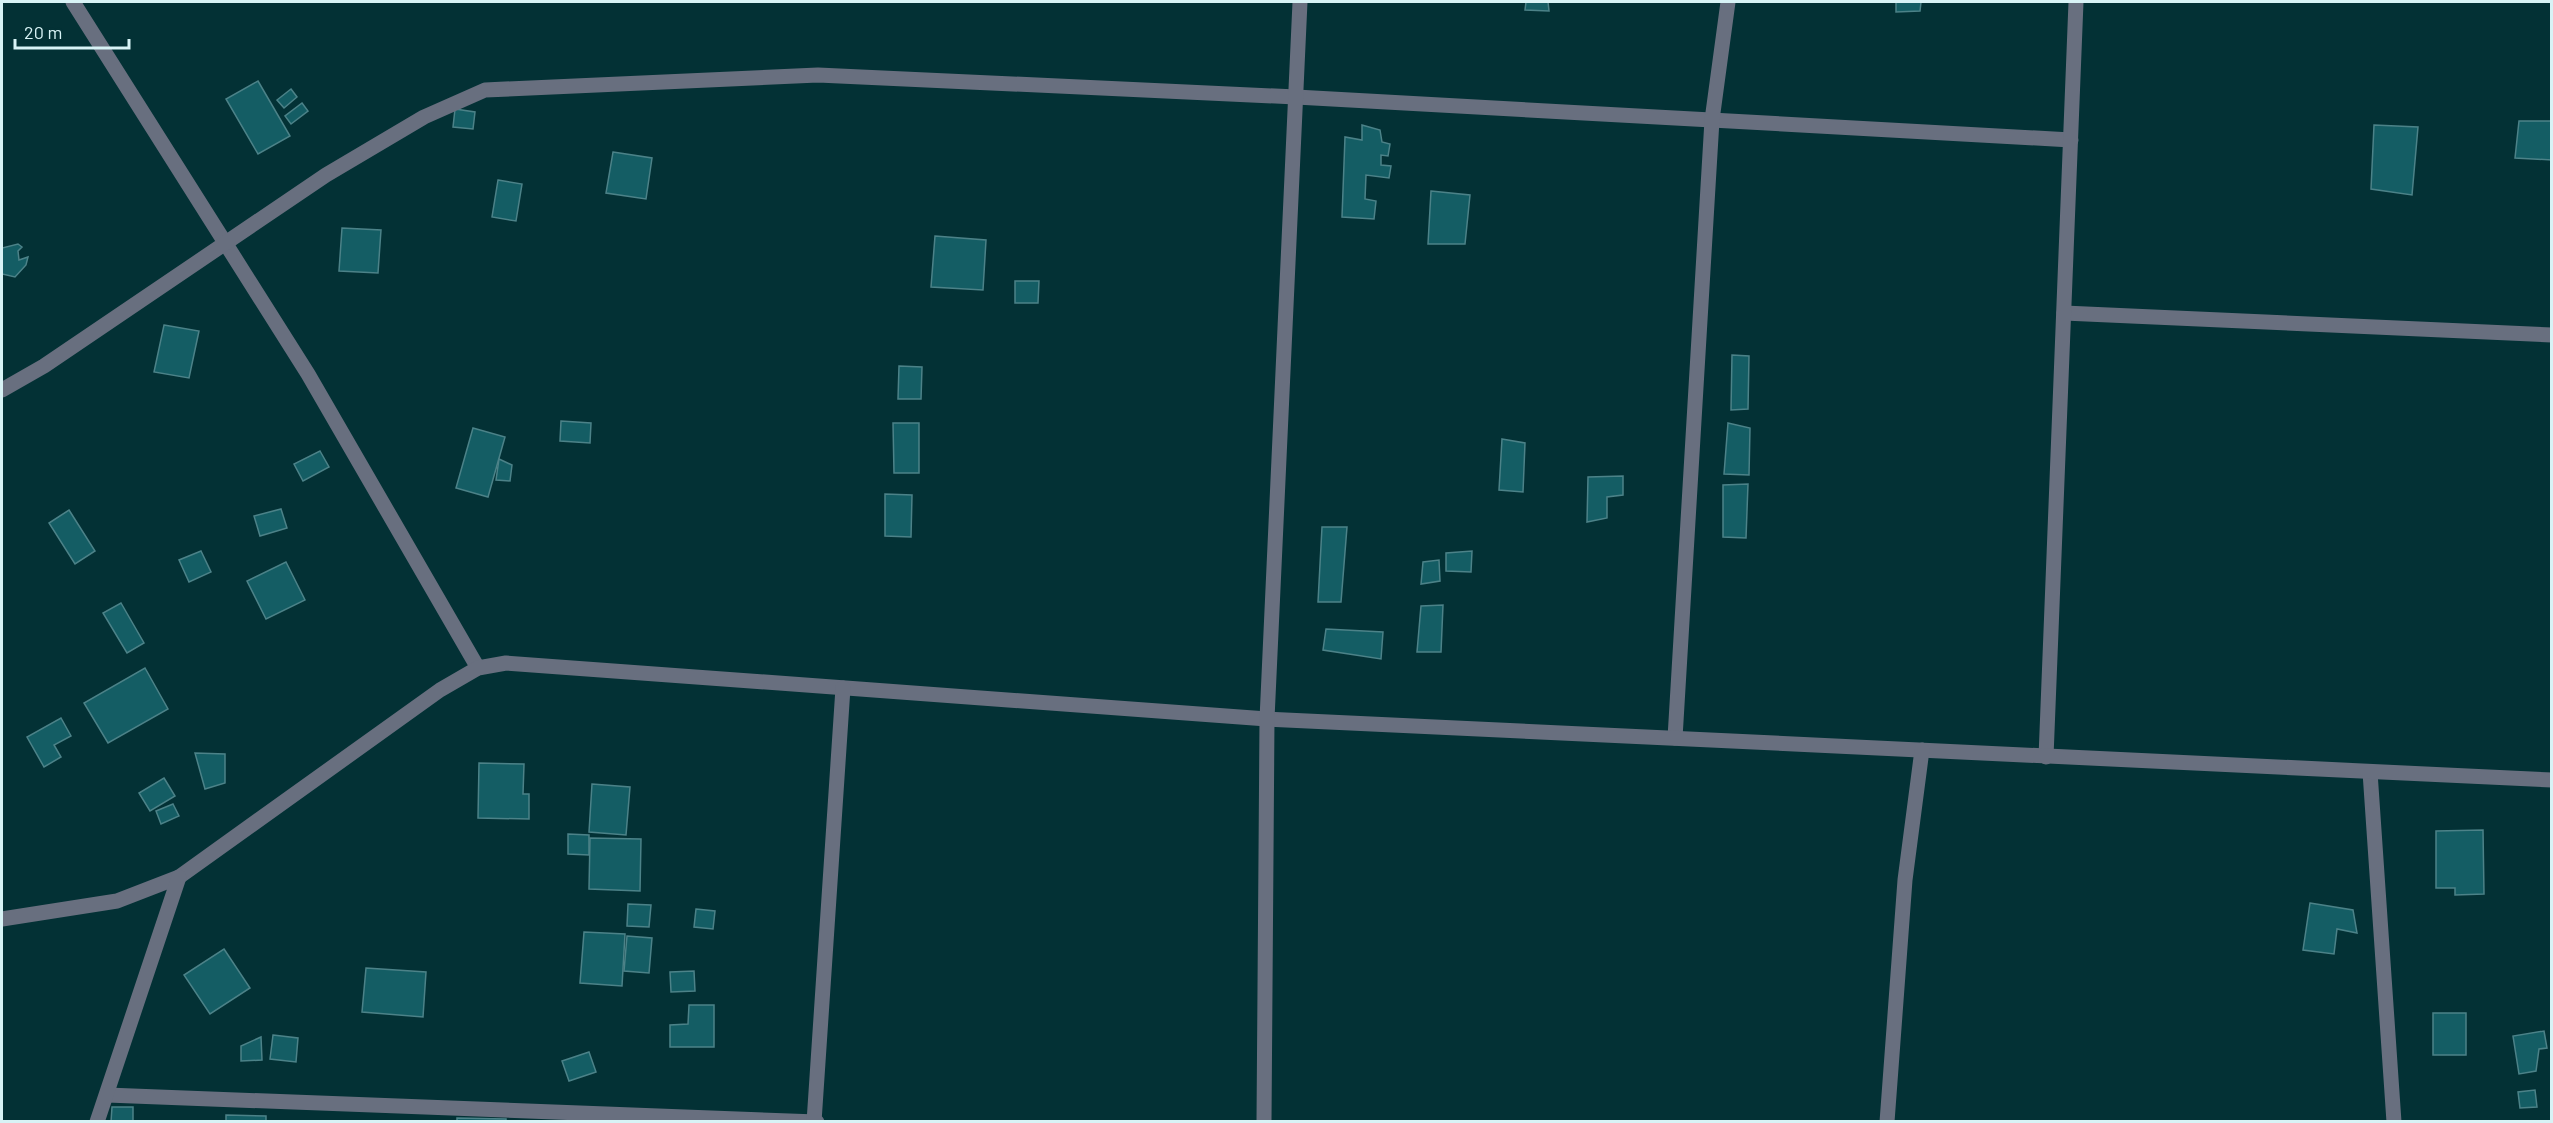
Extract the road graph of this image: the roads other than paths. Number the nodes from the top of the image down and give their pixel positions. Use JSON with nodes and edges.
{"nodes":[{"id":1,"x":73,"y":2,"type":"edge"},
{"id":2,"x":1300,"y":2,"type":"edge"},
{"id":3,"x":1728,"y":2,"type":"edge"},
{"id":4,"x":2076,"y":2,"type":"edge"},
{"id":5,"x":1296,"y":97,"type":"junction"},
{"id":6,"x":1712,"y":120,"type":"junction"},
{"id":7,"x":2071,"y":140,"type":"junction"},
{"id":8,"x":227,"y":242,"type":"junction"},
{"id":9,"x":2064,"y":314,"type":"junction"},
{"id":10,"x":2552,"y":334,"type":"edge"},
{"id":11,"x":2,"y":390,"type":"edge"},
{"id":12,"x":478,"y":668,"type":"junction"},
{"id":13,"x":843,"y":688,"type":"junction"},
{"id":14,"x":1267,"y":719,"type":"junction"},
{"id":15,"x":1675,"y":738,"type":"junction"},
{"id":16,"x":1922,"y":750,"type":"junction"},
{"id":17,"x":2046,"y":756,"type":"junction"},
{"id":18,"x":2370,"y":772,"type":"junction"},
{"id":19,"x":2552,"y":780,"type":"edge"},
{"id":20,"x":179,"y":877,"type":"junction"},
{"id":21,"x":2,"y":919,"type":"edge"},
{"id":22,"x":107,"y":1095,"type":"junction"},
{"id":23,"x":97,"y":1122,"type":"edge"},
{"id":24,"x":815,"y":1122,"type":"edge"},
{"id":25,"x":1264,"y":1122,"type":"edge"},
{"id":26,"x":1887,"y":1122,"type":"edge"},
{"id":27,"x":2394,"y":1122,"type":"edge"}],
"edges":[{"from":1,"to":8,"type":"street"},
{"from":2,"to":5,"type":"street"},
{"from":3,"to":6,"type":"street"},
{"from":4,"to":7,"type":"street"},
{"from":5,"to":6,"type":"street"},
{"from":5,"to":8,"type":"street"},
{"from":5,"to":14,"type":"street"},
{"from":6,"to":7,"type":"street"},
{"from":6,"to":15,"type":"street"},
{"from":7,"to":9,"type":"street"},
{"from":8,"to":11,"type":"street"},
{"from":8,"to":12,"type":"street"},
{"from":9,"to":10,"type":"street"},
{"from":9,"to":17,"type":"street"},
{"from":12,"to":13,"type":"street"},
{"from":12,"to":20,"type":"street"},
{"from":13,"to":14,"type":"street"},
{"from":13,"to":24,"type":"street"},
{"from":14,"to":15,"type":"street"},
{"from":14,"to":25,"type":"street"},
{"from":15,"to":16,"type":"street"},
{"from":16,"to":17,"type":"street"},
{"from":16,"to":26,"type":"street"},
{"from":17,"to":18,"type":"street"},
{"from":18,"to":19,"type":"street"},
{"from":18,"to":27,"type":"street"},
{"from":20,"to":21,"type":"street"},
{"from":20,"to":22,"type":"street"},
{"from":22,"to":23,"type":"street"},
{"from":22,"to":24,"type":"street"}]}
